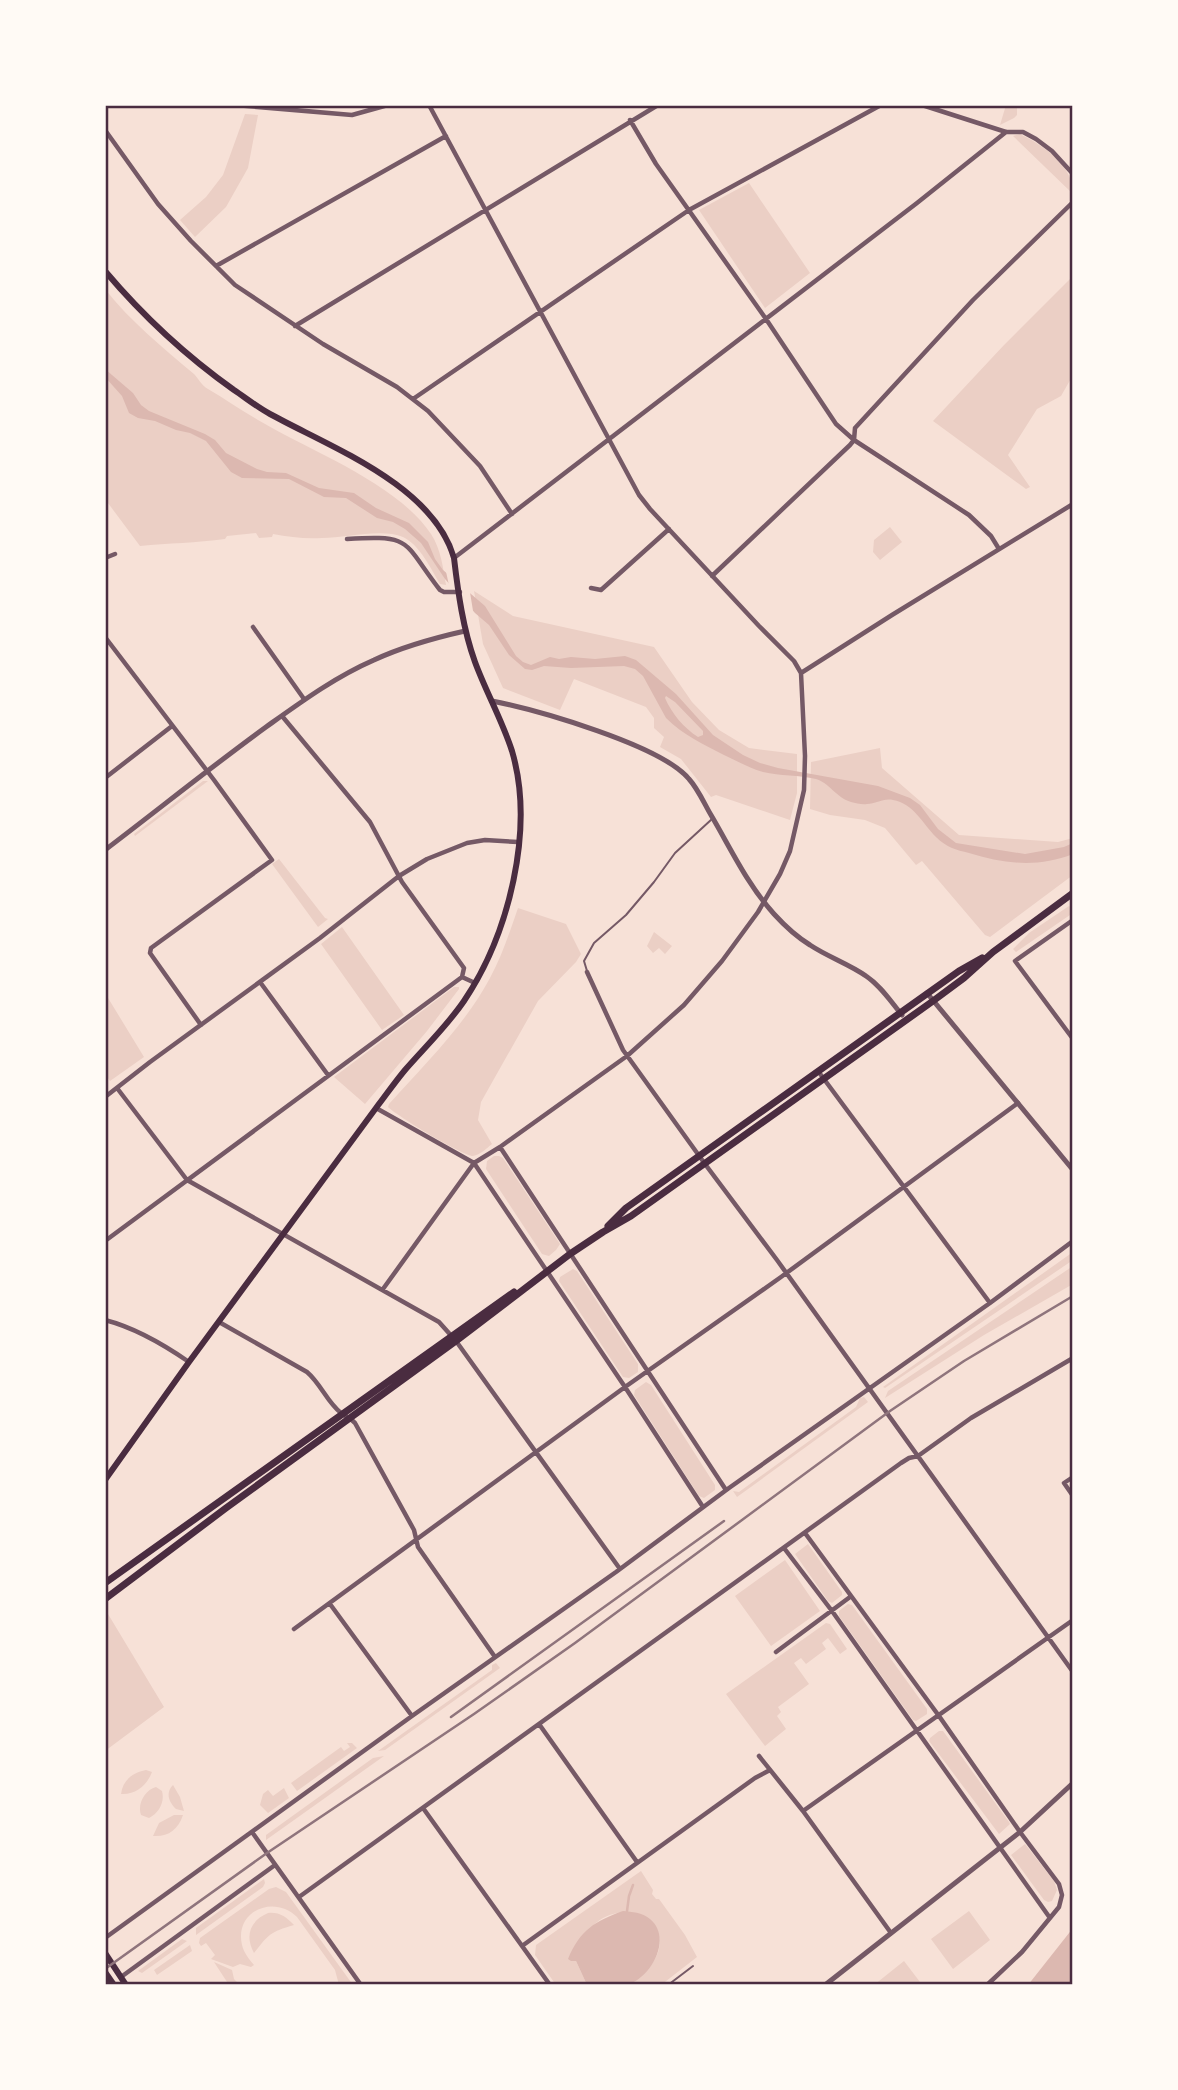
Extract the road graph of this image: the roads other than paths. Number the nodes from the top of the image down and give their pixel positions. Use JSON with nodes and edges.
{"nodes":[{"id":1,"x":235,"y":105,"type":"edge"},
{"id":2,"x":388,"y":105,"type":"edge"},
{"id":3,"x":429,"y":105,"type":"edge"},
{"id":4,"x":658,"y":105,"type":"edge"},
{"id":5,"x":881,"y":105,"type":"edge"},
{"id":6,"x":922,"y":105,"type":"edge"},
{"id":7,"x":630,"y":120,"type":"junction"},
{"id":8,"x":105,"y":130,"type":"edge"},
{"id":9,"x":1006,"y":132,"type":"junction"},
{"id":10,"x":446,"y":136,"type":"junction"},
{"id":11,"x":1073,"y":174,"type":"edge"},
{"id":12,"x":1073,"y":202,"type":"edge"},
{"id":13,"x":486,"y":209,"type":"junction"},
{"id":14,"x":689,"y":210,"type":"junction"},
{"id":15,"x":216,"y":266,"type":"junction"},
{"id":16,"x":105,"y":271,"type":"edge"},
{"id":17,"x":541,"y":312,"type":"junction"},
{"id":18,"x":766,"y":319,"type":"junction"},
{"id":19,"x":295,"y":326,"type":"junction"},
{"id":20,"x":413,"y":399,"type":"junction"},
{"id":21,"x":610,"y":440,"type":"junction"},
{"id":22,"x":854,"y":440,"type":"junction"},
{"id":23,"x":1071,"y":505,"type":"edge"},
{"id":24,"x":1073,"y":513,"type":"edge"},
{"id":25,"x":512,"y":514,"type":"junction"},
{"id":26,"x":669,"y":529,"type":"junction"},
{"id":27,"x":347,"y":539,"type":"dead end"},
{"id":28,"x":999,"y":549,"type":"junction"},
{"id":29,"x":116,"y":554,"type":"dead end"},
{"id":30,"x":105,"y":558,"type":"edge"},
{"id":31,"x":454,"y":558,"type":"junction"},
{"id":32,"x":712,"y":576,"type":"junction"},
{"id":33,"x":591,"y":588,"type":"dead end"},
{"id":34,"x":460,"y":592,"type":"junction"},
{"id":35,"x":253,"y":627,"type":"dead end"},
{"id":36,"x":465,"y":631,"type":"junction"},
{"id":37,"x":105,"y":637,"type":"edge"},
{"id":38,"x":801,"y":673,"type":"junction"},
{"id":39,"x":304,"y":699,"type":"junction"},
{"id":40,"x":492,"y":701,"type":"junction"},
{"id":41,"x":282,"y":716,"type":"junction"},
{"id":42,"x":172,"y":726,"type":"junction"},
{"id":43,"x":207,"y":771,"type":"junction"},
{"id":44,"x":105,"y":778,"type":"edge"},
{"id":45,"x":713,"y":818,"type":"junction"},
{"id":46,"x":518,"y":842,"type":"junction"},
{"id":47,"x":105,"y":850,"type":"edge"},
{"id":48,"x":399,"y":876,"type":"junction"},
{"id":49,"x":1072,"y":897,"type":"edge"},
{"id":50,"x":764,"y":902,"type":"junction"},
{"id":51,"x":1073,"y":920,"type":"edge"},
{"id":52,"x":993,"y":952,"type":"junction"},
{"id":53,"x":587,"y":972,"type":"joint"},
{"id":54,"x":462,"y":977,"type":"junction"},
{"id":55,"x":260,"y":982,"type":"junction"},
{"id":56,"x":475,"y":983,"type":"junction"},
{"id":57,"x":927,"y":993,"type":"junction"},
{"id":58,"x":933,"y":1001,"type":"junction"},
{"id":59,"x":900,"y":1013,"type":"junction"},
{"id":60,"x":906,"y":1020,"type":"junction"},
{"id":61,"x":201,"y":1025,"type":"junction"},
{"id":62,"x":1073,"y":1039,"type":"edge"},
{"id":63,"x":627,"y":1056,"type":"junction"},
{"id":64,"x":818,"y":1071,"type":"junction"},
{"id":65,"x":328,"y":1075,"type":"junction"},
{"id":66,"x":824,"y":1078,"type":"junction"},
{"id":67,"x":117,"y":1088,"type":"junction"},
{"id":68,"x":105,"y":1097,"type":"edge"},
{"id":69,"x":1018,"y":1102,"type":"junction"},
{"id":70,"x":376,"y":1108,"type":"junction"},
{"id":71,"x":500,"y":1147,"type":"junction"},
{"id":72,"x":702,"y":1161,"type":"junction"},
{"id":73,"x":474,"y":1163,"type":"junction"},
{"id":74,"x":1073,"y":1170,"type":"edge"},
{"id":75,"x":187,"y":1180,"type":"junction"},
{"id":76,"x":905,"y":1185,"type":"junction"},
{"id":77,"x":284,"y":1234,"type":"junction"},
{"id":78,"x":105,"y":1241,"type":"edge"},
{"id":79,"x":1073,"y":1241,"type":"edge"},
{"id":80,"x":570,"y":1254,"type":"junction"},
{"id":81,"x":547,"y":1272,"type":"junction"},
{"id":82,"x":786,"y":1273,"type":"junction"},
{"id":83,"x":383,"y":1289,"type":"junction"},
{"id":84,"x":990,"y":1303,"type":"junction"},
{"id":85,"x":105,"y":1320,"type":"edge"},
{"id":86,"x":219,"y":1322,"type":"junction"},
{"id":87,"x":453,"y":1339,"type":"junction"},
{"id":88,"x":1073,"y":1357,"type":"edge"},
{"id":89,"x":189,"y":1362,"type":"junction"},
{"id":90,"x":648,"y":1371,"type":"junction"},
{"id":91,"x":625,"y":1387,"type":"junction"},
{"id":92,"x":869,"y":1389,"type":"junction"},
{"id":93,"x":341,"y":1414,"type":"junction"},
{"id":94,"x":351,"y":1418,"type":"junction"},
{"id":95,"x":535,"y":1452,"type":"junction"},
{"id":96,"x":918,"y":1456,"type":"junction"},
{"id":97,"x":108,"y":1469,"type":"edge"},
{"id":98,"x":1073,"y":1477,"type":"edge"},
{"id":99,"x":105,"y":1480,"type":"edge"},
{"id":100,"x":726,"y":1490,"type":"junction"},
{"id":101,"x":1073,"y":1496,"type":"edge"},
{"id":102,"x":703,"y":1507,"type":"junction"},
{"id":103,"x":805,"y":1533,"type":"junction"},
{"id":104,"x":416,"y":1540,"type":"junction"},
{"id":105,"x":784,"y":1548,"type":"junction"},
{"id":106,"x":620,"y":1569,"type":"junction"},
{"id":107,"x":105,"y":1583,"type":"edge"},
{"id":108,"x":850,"y":1597,"type":"junction"},
{"id":109,"x":105,"y":1599,"type":"edge"},
{"id":110,"x":330,"y":1604,"type":"junction"},
{"id":111,"x":832,"y":1611,"type":"junction"},
{"id":112,"x":1073,"y":1620,"type":"edge"},
{"id":113,"x":294,"y":1629,"type":"dead end"},
{"id":114,"x":1048,"y":1637,"type":"junction"},
{"id":115,"x":776,"y":1652,"type":"dead end"},
{"id":116,"x":495,"y":1657,"type":"junction"},
{"id":117,"x":1073,"y":1672,"type":"edge"},
{"id":118,"x":412,"y":1716,"type":"junction"},
{"id":119,"x":939,"y":1716,"type":"junction"},
{"id":120,"x":539,"y":1724,"type":"junction"},
{"id":121,"x":918,"y":1731,"type":"junction"},
{"id":122,"x":759,"y":1756,"type":"dead end"},
{"id":123,"x":770,"y":1770,"type":"junction"},
{"id":124,"x":1073,"y":1783,"type":"edge"},
{"id":125,"x":423,"y":1808,"type":"junction"},
{"id":126,"x":803,"y":1811,"type":"junction"},
{"id":127,"x":252,"y":1832,"type":"junction"},
{"id":128,"x":1020,"y":1832,"type":"junction"},
{"id":129,"x":1000,"y":1847,"type":"junction"},
{"id":130,"x":637,"y":1862,"type":"junction"},
{"id":131,"x":275,"y":1865,"type":"junction"},
{"id":132,"x":299,"y":1897,"type":"junction"},
{"id":133,"x":1050,"y":1918,"type":"junction"},
{"id":134,"x":891,"y":1933,"type":"junction"},
{"id":135,"x":105,"y":1938,"type":"edge"},
{"id":136,"x":522,"y":1946,"type":"junction"},
{"id":137,"x":105,"y":1953,"type":"edge"},
{"id":138,"x":693,"y":1966,"type":"dead end"},
{"id":139,"x":105,"y":1972,"type":"edge"},
{"id":140,"x":121,"y":1977,"type":"junction"},
{"id":141,"x":112,"y":1984,"type":"edge"},
{"id":142,"x":126,"y":1985,"type":"edge"},
{"id":143,"x":361,"y":1985,"type":"edge"},
{"id":144,"x":550,"y":1985,"type":"edge"},
{"id":145,"x":668,"y":1985,"type":"edge"},
{"id":146,"x":825,"y":1985,"type":"edge"},
{"id":147,"x":987,"y":1985,"type":"edge"}],
"edges":[{"from":1,"to":2,"type":"street"},
{"from":3,"to":10,"type":"street"},
{"from":4,"to":7,"type":"street"},
{"from":5,"to":14,"type":"street"},
{"from":6,"to":9,"type":"street"},
{"from":7,"to":13,"type":"street"},
{"from":7,"to":14,"type":"street"},
{"from":8,"to":15,"type":"street"},
{"from":9,"to":11,"type":"street"},
{"from":9,"to":18,"type":"street"},
{"from":10,"to":13,"type":"street"},
{"from":10,"to":15,"type":"street"},
{"from":12,"to":22,"type":"street"},
{"from":13,"to":17,"type":"street"},
{"from":13,"to":19,"type":"street"},
{"from":14,"to":17,"type":"street"},
{"from":14,"to":18,"type":"street"},
{"from":15,"to":19,"type":"street"},
{"from":16,"to":31,"type":"main road"},
{"from":17,"to":20,"type":"street"},
{"from":17,"to":21,"type":"street"},
{"from":18,"to":21,"type":"street"},
{"from":18,"to":22,"type":"street"},
{"from":19,"to":20,"type":"street"},
{"from":20,"to":25,"type":"street"},
{"from":21,"to":25,"type":"street"},
{"from":21,"to":26,"type":"street"},
{"from":22,"to":28,"type":"street"},
{"from":22,"to":32,"type":"street"},
{"from":23,"to":24,"type":"street"},
{"from":23,"to":28,"type":"street"},
{"from":25,"to":31,"type":"street"},
{"from":26,"to":32,"type":"street"},
{"from":26,"to":33,"type":"street"},
{"from":27,"to":34,"type":"street"},
{"from":28,"to":38,"type":"street"},
{"from":29,"to":30,"type":"street"},
{"from":31,"to":34,"type":"main road"},
{"from":32,"to":38,"type":"street"},
{"from":34,"to":36,"type":"main road"},
{"from":35,"to":39,"type":"street"},
{"from":36,"to":39,"type":"street"},
{"from":36,"to":40,"type":"main road"},
{"from":37,"to":42,"type":"street"},
{"from":38,"to":50,"type":"street"},
{"from":39,"to":41,"type":"street"},
{"from":40,"to":45,"type":"street"},
{"from":40,"to":46,"type":"main road"},
{"from":41,"to":43,"type":"street"},
{"from":41,"to":48,"type":"street"},
{"from":42,"to":43,"type":"street"},
{"from":42,"to":44,"type":"street"},
{"from":43,"to":47,"type":"street"},
{"from":43,"to":61,"type":"street"},
{"from":45,"to":50,"type":"street"},
{"from":45,"to":53,"type":"lane"},
{"from":46,"to":48,"type":"street"},
{"from":46,"to":56,"type":"main road"},
{"from":48,"to":54,"type":"street"},
{"from":48,"to":55,"type":"street"},
{"from":49,"to":52,"type":"highway"},
{"from":50,"to":59,"type":"street"},
{"from":50,"to":63,"type":"street"},
{"from":51,"to":62,"type":"street"},
{"from":52,"to":57,"type":"highway"},
{"from":52,"to":58,"type":"highway"},
{"from":53,"to":63,"type":"street"},
{"from":54,"to":56,"type":"street"},
{"from":54,"to":65,"type":"street"},
{"from":55,"to":61,"type":"street"},
{"from":55,"to":65,"type":"street"},
{"from":56,"to":70,"type":"main road"},
{"from":57,"to":58,"type":"street"},
{"from":57,"to":59,"type":"highway"},
{"from":58,"to":60,"type":"highway"},
{"from":58,"to":69,"type":"street"},
{"from":59,"to":60,"type":"street"},
{"from":59,"to":64,"type":"highway"},
{"from":60,"to":66,"type":"highway"},
{"from":61,"to":67,"type":"street"},
{"from":63,"to":71,"type":"street"},
{"from":63,"to":72,"type":"street"},
{"from":64,"to":66,"type":"street"},
{"from":64,"to":72,"type":"highway"},
{"from":65,"to":75,"type":"street"},
{"from":66,"to":72,"type":"highway"},
{"from":66,"to":76,"type":"street"},
{"from":67,"to":68,"type":"street"},
{"from":67,"to":75,"type":"street"},
{"from":69,"to":74,"type":"street"},
{"from":69,"to":76,"type":"street"},
{"from":70,"to":73,"type":"street"},
{"from":70,"to":77,"type":"main road"},
{"from":71,"to":73,"type":"street"},
{"from":71,"to":80,"type":"street"},
{"from":72,"to":80,"type":"highway"},
{"from":72,"to":82,"type":"street"},
{"from":73,"to":81,"type":"street"},
{"from":73,"to":83,"type":"street"},
{"from":75,"to":77,"type":"street"},
{"from":75,"to":78,"type":"street"},
{"from":76,"to":82,"type":"street"},
{"from":76,"to":84,"type":"street"},
{"from":77,"to":83,"type":"street"},
{"from":77,"to":86,"type":"main road"},
{"from":79,"to":84,"type":"street"},
{"from":80,"to":81,"type":"highway"},
{"from":80,"to":90,"type":"street"},
{"from":81,"to":87,"type":"highway"},
{"from":81,"to":91,"type":"street"},
{"from":82,"to":90,"type":"street"},
{"from":82,"to":92,"type":"street"},
{"from":83,"to":87,"type":"street"},
{"from":84,"to":92,"type":"street"},
{"from":85,"to":89,"type":"street"},
{"from":86,"to":89,"type":"main road"},
{"from":86,"to":93,"type":"street"},
{"from":87,"to":93,"type":"highway"},
{"from":87,"to":94,"type":"highway"},
{"from":87,"to":95,"type":"street"},
{"from":88,"to":96,"type":"street"},
{"from":89,"to":97,"type":"main road"},
{"from":90,"to":91,"type":"street"},
{"from":90,"to":100,"type":"street"},
{"from":91,"to":95,"type":"street"},
{"from":91,"to":102,"type":"street"},
{"from":92,"to":96,"type":"street"},
{"from":92,"to":100,"type":"street"},
{"from":93,"to":94,"type":"street"},
{"from":93,"to":107,"type":"highway"},
{"from":94,"to":104,"type":"street"},
{"from":94,"to":109,"type":"highway"},
{"from":95,"to":104,"type":"street"},
{"from":95,"to":106,"type":"street"},
{"from":96,"to":103,"type":"street"},
{"from":96,"to":114,"type":"street"},
{"from":97,"to":99,"type":"main road"},
{"from":98,"to":101,"type":"street"},
{"from":100,"to":102,"type":"street"},
{"from":102,"to":106,"type":"street"},
{"from":103,"to":105,"type":"street"},
{"from":103,"to":108,"type":"street"},
{"from":104,"to":110,"type":"street"},
{"from":104,"to":116,"type":"street"},
{"from":105,"to":111,"type":"street"},
{"from":105,"to":120,"type":"street"},
{"from":106,"to":116,"type":"street"},
{"from":108,"to":111,"type":"street"},
{"from":108,"to":119,"type":"street"},
{"from":110,"to":113,"type":"street"},
{"from":110,"to":118,"type":"street"},
{"from":111,"to":115,"type":"street"},
{"from":111,"to":121,"type":"street"},
{"from":112,"to":114,"type":"street"},
{"from":114,"to":117,"type":"street"},
{"from":114,"to":119,"type":"street"},
{"from":116,"to":118,"type":"street"},
{"from":118,"to":127,"type":"street"},
{"from":119,"to":121,"type":"street"},
{"from":119,"to":128,"type":"street"},
{"from":120,"to":125,"type":"street"},
{"from":120,"to":130,"type":"street"},
{"from":121,"to":126,"type":"street"},
{"from":121,"to":129,"type":"street"},
{"from":122,"to":123,"type":"street"},
{"from":123,"to":126,"type":"street"},
{"from":123,"to":130,"type":"street"},
{"from":124,"to":128,"type":"street"},
{"from":125,"to":132,"type":"street"},
{"from":125,"to":136,"type":"street"},
{"from":126,"to":134,"type":"street"},
{"from":127,"to":131,"type":"street"},
{"from":127,"to":135,"type":"street"},
{"from":128,"to":129,"type":"street"},
{"from":128,"to":133,"type":"street"},
{"from":129,"to":133,"type":"street"},
{"from":129,"to":134,"type":"street"},
{"from":130,"to":136,"type":"street"},
{"from":131,"to":132,"type":"street"},
{"from":131,"to":140,"type":"street"},
{"from":132,"to":143,"type":"street"},
{"from":133,"to":147,"type":"street"},
{"from":134,"to":146,"type":"street"},
{"from":136,"to":144,"type":"street"},
{"from":137,"to":140,"type":"main road"},
{"from":138,"to":145,"type":"lane"},
{"from":139,"to":141,"type":"main road"},
{"from":140,"to":142,"type":"main road"}]}
